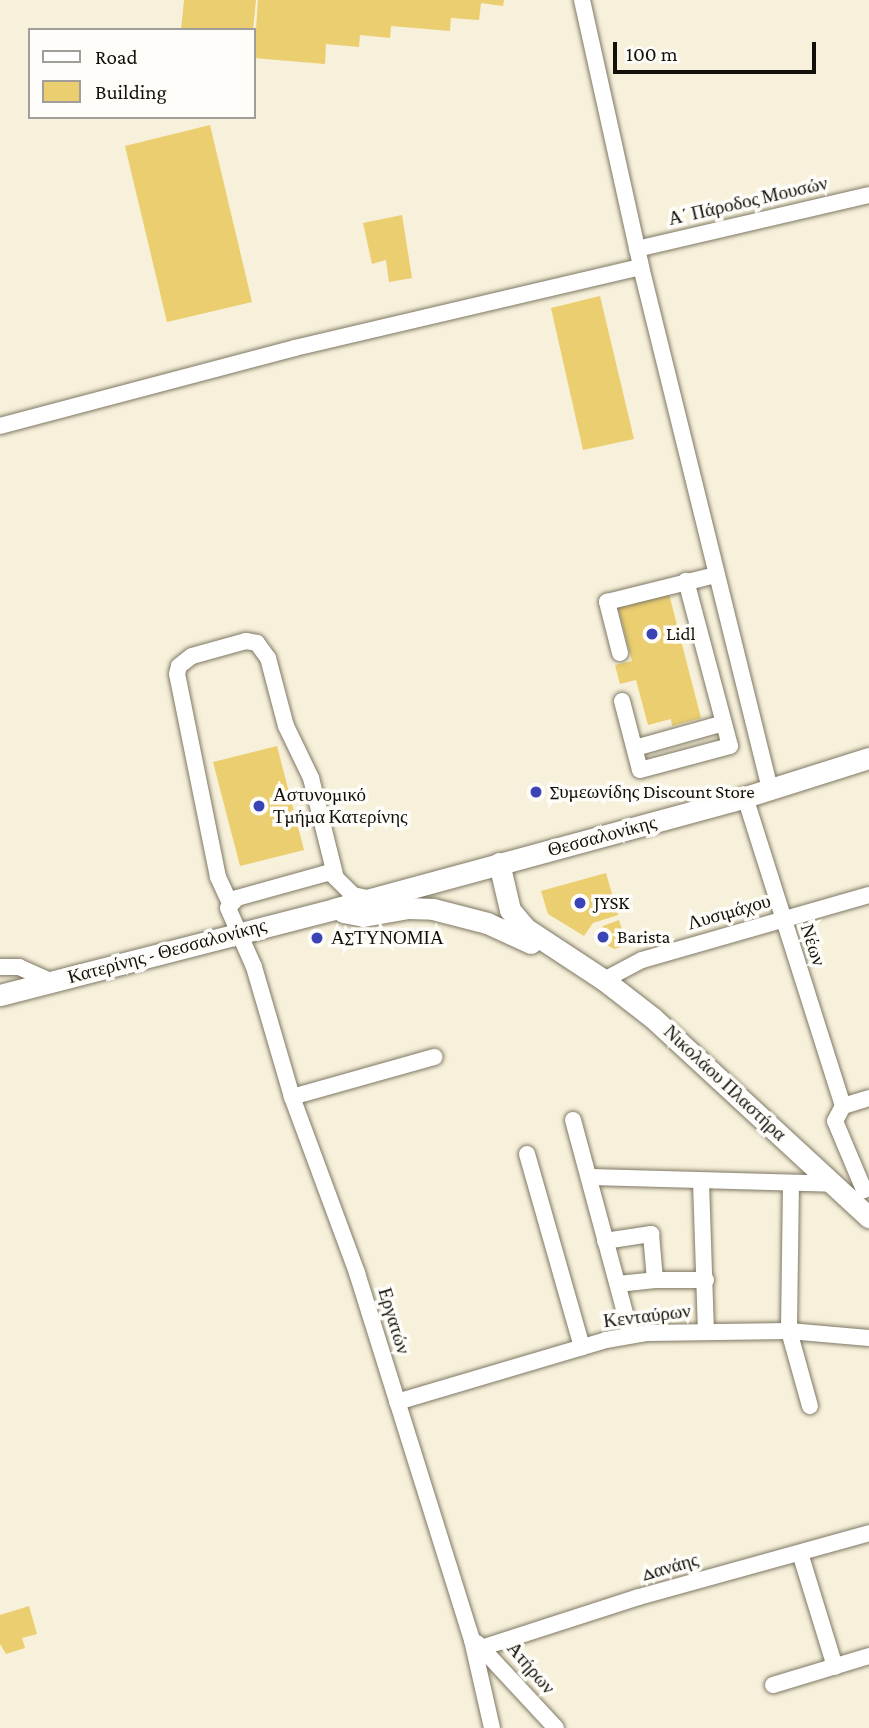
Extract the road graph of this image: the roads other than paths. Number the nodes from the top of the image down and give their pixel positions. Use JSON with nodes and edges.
{"nodes":[{"id":1,"x":582,"y":0,"type":"edge"},
{"id":2,"x":869,"y":195,"type":"edge"},
{"id":3,"x":638,"y":248,"type":"junction"},
{"id":4,"x":642,"y":267,"type":"junction"},
{"id":5,"x":0,"y":426,"type":"edge"},
{"id":6,"x":715,"y":575,"type":"junction"},
{"id":7,"x":687,"y":581,"type":"junction"},
{"id":8,"x":620,"y":653,"type":"dead end"},
{"id":9,"x":622,"y":701,"type":"dead end"},
{"id":10,"x":724,"y":723,"type":"junction"},
{"id":11,"x":635,"y":748,"type":"junction"},
{"id":12,"x":869,"y":758,"type":"edge"},
{"id":13,"x":770,"y":789,"type":"junction"},
{"id":14,"x":745,"y":797,"type":"junction"},
{"id":15,"x":492,"y":865,"type":"junction"},
{"id":16,"x":336,"y":878,"type":"junction"},
{"id":17,"x":869,"y":895,"type":"edge"},
{"id":18,"x":371,"y":899,"type":"junction"},
{"id":19,"x":230,"y":903,"type":"junction"},
{"id":20,"x":334,"y":909,"type":"junction"},
{"id":21,"x":783,"y":919,"type":"junction"},
{"id":22,"x":237,"y":932,"type":"junction"},
{"id":23,"x":508,"y":932,"type":"junction"},
{"id":24,"x":572,"y":960,"type":"junction"},
{"id":25,"x":0,"y":967,"type":"edge"},
{"id":26,"x":604,"y":980,"type":"junction"},
{"id":27,"x":51,"y":981,"type":"junction"},
{"id":28,"x":0,"y":995,"type":"edge"},
{"id":29,"x":434,"y":1057,"type":"dead end"},
{"id":30,"x":292,"y":1097,"type":"junction"},
{"id":31,"x":869,"y":1098,"type":"edge"},
{"id":32,"x":843,"y":1106,"type":"junction"},
{"id":33,"x":573,"y":1120,"type":"dead end"},
{"id":34,"x":527,"y":1154,"type":"dead end"},
{"id":35,"x":590,"y":1177,"type":"junction"},
{"id":36,"x":701,"y":1182,"type":"junction"},
{"id":37,"x":791,"y":1184,"type":"junction"},
{"id":38,"x":834,"y":1184,"type":"junction"},
{"id":39,"x":865,"y":1201,"type":"edge"},
{"id":40,"x":605,"y":1241,"type":"junction"},
{"id":41,"x":655,"y":1280,"type":"junction"},
{"id":42,"x":706,"y":1280,"type":"junction"},
{"id":43,"x":618,"y":1284,"type":"junction"},
{"id":44,"x":705,"y":1330,"type":"junction"},
{"id":45,"x":789,"y":1331,"type":"junction"},
{"id":46,"x":631,"y":1335,"type":"junction"},
{"id":47,"x":869,"y":1338,"type":"edge"},
{"id":48,"x":582,"y":1347,"type":"junction"},
{"id":49,"x":397,"y":1402,"type":"junction"},
{"id":50,"x":810,"y":1406,"type":"dead end"},
{"id":51,"x":869,"y":1532,"type":"edge"},
{"id":52,"x":800,"y":1553,"type":"junction"},
{"id":53,"x":478,"y":1643,"type":"junction"},
{"id":54,"x":869,"y":1656,"type":"edge"},
{"id":55,"x":835,"y":1667,"type":"junction"},
{"id":56,"x":774,"y":1685,"type":"dead end"},
{"id":57,"x":492,"y":1728,"type":"edge"},
{"id":58,"x":556,"y":1728,"type":"edge"}],
"edges":[{"from":1,"to":3,"type":"street"},
{"from":2,"to":3,"type":"street","name":"Α΄ Πάροδος Μουσών"},
{"from":3,"to":4,"type":"street"},
{"from":4,"to":5,"type":"street"},
{"from":4,"to":6,"type":"street"},
{"from":6,"to":7,"type":"street"},
{"from":6,"to":13,"type":"street"},
{"from":7,"to":8,"type":"street"},
{"from":7,"to":10,"type":"street"},
{"from":9,"to":11,"type":"street"},
{"from":10,"to":11,"type":"street"},
{"from":10,"to":11,"type":"street"},
{"from":12,"to":13,"type":"main road","name":"Θεσσαλονίκης"},
{"from":13,"to":14,"type":"main road","name":"Θεσσαλονίκης"},
{"from":14,"to":15,"type":"main road","name":"Θεσσαλονίκης"},
{"from":14,"to":21,"type":"street","name":"Νέων"},
{"from":15,"to":18,"type":"main road","name":"Θεσσαλονίκης"},
{"from":15,"to":23,"type":"main road"},
{"from":15,"to":24,"type":"main road","name":"Νικολάου Πλαστήρα"},
{"from":16,"to":18,"type":"street"},
{"from":16,"to":19,"type":"street"},
{"from":16,"to":19,"type":"street","name":"Εργατών"},
{"from":17,"to":21,"type":"street","name":"Λυσιμάχου"},
{"from":18,"to":20,"type":"main road","name":"Θεσσαλονίκης"},
{"from":19,"to":22,"type":"street","name":"Εργατών"},
{"from":20,"to":22,"type":"main road","name":"Κατερίνης - Θεσσαλονίκης"},
{"from":20,"to":23,"type":"main road","name":"Νικολάου Πλαστήρα"},
{"from":21,"to":26,"type":"street","name":"Λυσιμάχου"},
{"from":21,"to":32,"type":"street","name":"Νέων"},
{"from":22,"to":27,"type":"main road","name":"Κατερίνης - Θεσσαλονίκης"},
{"from":22,"to":30,"type":"street","name":"Εργατών"},
{"from":23,"to":24,"type":"main road","name":"Νικολάου Πλαστήρα"},
{"from":24,"to":26,"type":"main road","name":"Νικολάου Πλαστήρα"},
{"from":25,"to":27,"type":"street"},
{"from":26,"to":38,"type":"main road","name":"Νικολάου Πλαστήρα"},
{"from":27,"to":28,"type":"main road","name":"Κατερίνης - Θεσσαλονίκης"},
{"from":29,"to":30,"type":"street"},
{"from":30,"to":49,"type":"street","name":"Εργατών"},
{"from":31,"to":32,"type":"street"},
{"from":32,"to":39,"type":"street","name":"Νέων"},
{"from":33,"to":35,"type":"street"},
{"from":34,"to":48,"type":"street"},
{"from":35,"to":36,"type":"street"},
{"from":35,"to":40,"type":"street"},
{"from":36,"to":37,"type":"street"},
{"from":36,"to":42,"type":"street"},
{"from":37,"to":38,"type":"street"},
{"from":37,"to":45,"type":"street"},
{"from":38,"to":39,"type":"main road","name":"Νικολάου Πλαστήρα"},
{"from":40,"to":41,"type":"street"},
{"from":40,"to":43,"type":"street"},
{"from":41,"to":42,"type":"street"},
{"from":41,"to":43,"type":"street"},
{"from":42,"to":44,"type":"street"},
{"from":43,"to":46,"type":"street"},
{"from":44,"to":45,"type":"street","name":"Κενταύρων"},
{"from":44,"to":46,"type":"street","name":"Κενταύρων"},
{"from":45,"to":47,"type":"street","name":"Κενταύρων"},
{"from":45,"to":50,"type":"street"},
{"from":46,"to":48,"type":"street","name":"Κενταύρων"},
{"from":48,"to":49,"type":"street","name":"Κενταύρων"},
{"from":49,"to":53,"type":"street","name":"Εργατών"},
{"from":51,"to":52,"type":"street","name":"Δανάης"},
{"from":52,"to":53,"type":"street","name":"Δανάης"},
{"from":52,"to":55,"type":"street"},
{"from":53,"to":57,"type":"street","name":"Εργατών"},
{"from":53,"to":58,"type":"street","name":"Ατήρων"},
{"from":54,"to":55,"type":"street"},
{"from":55,"to":56,"type":"street"}]}
